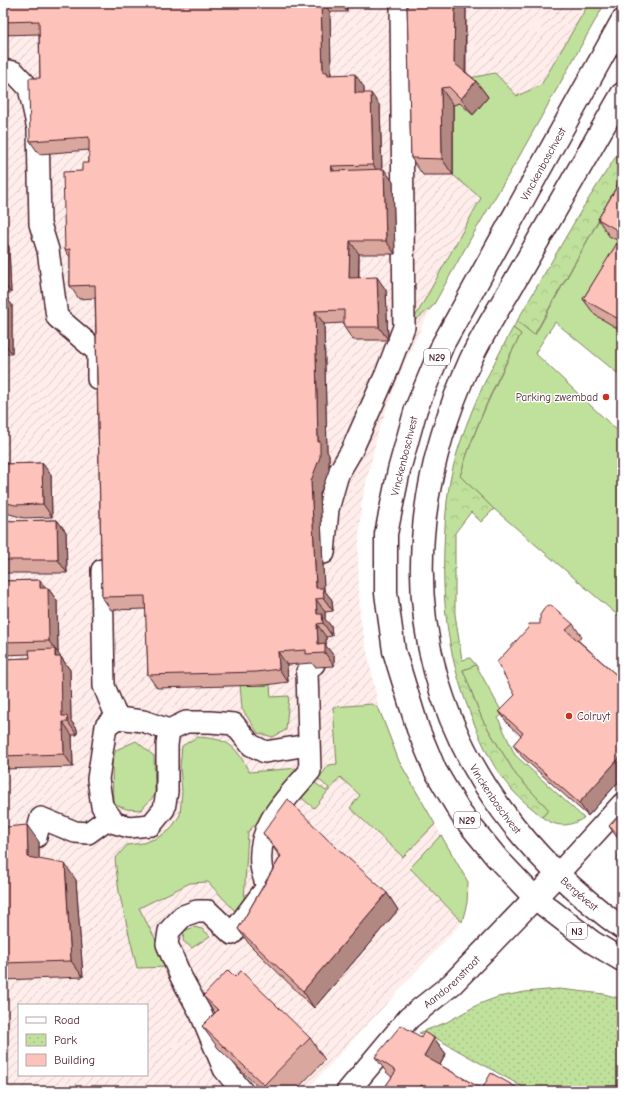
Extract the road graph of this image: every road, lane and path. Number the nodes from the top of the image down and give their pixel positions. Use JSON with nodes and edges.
{"nodes":[{"id":1,"x":401,"y":3,"type":"edge"},
{"id":2,"x":622,"y":21,"type":"edge"},
{"id":3,"x":3,"y":70,"type":"edge"},
{"id":4,"x":622,"y":94,"type":"edge"},
{"id":5,"x":99,"y":397,"type":"edge"},
{"id":6,"x":101,"y":548,"type":"edge"},
{"id":7,"x":324,"y":552,"type":"dead end"},
{"id":8,"x":314,"y":664,"type":"edge"},
{"id":9,"x":118,"y":718,"type":"junction"},
{"id":10,"x":169,"y":730,"type":"junction"},
{"id":11,"x":308,"y":745,"type":"junction"},
{"id":12,"x":622,"y":804,"type":"edge"},
{"id":13,"x":110,"y":818,"type":"junction"},
{"id":14,"x":36,"y":837,"type":"dead end"},
{"id":15,"x":557,"y":875,"type":"junction"},
{"id":16,"x":535,"y":898,"type":"junction"},
{"id":17,"x":622,"y":928,"type":"edge"},
{"id":18,"x":622,"y":960,"type":"edge"},
{"id":19,"x":242,"y":1091,"type":"edge"},
{"id":20,"x":348,"y":1091,"type":"edge"}],
"edges":[{"from":1,"to":7,"type":"street"},
{"from":2,"to":16,"type":"main road","name":"Vinckenboschvest","number":"N29"},
{"from":3,"to":5,"type":"street"},
{"from":4,"to":15,"type":"main road","name":"Vinckenboschvest"},
{"from":6,"to":9,"type":"street"},
{"from":8,"to":11,"type":"street"},
{"from":9,"to":10,"type":"street"},
{"from":9,"to":13,"type":"street"},
{"from":10,"to":11,"type":"street"},
{"from":10,"to":13,"type":"street"},
{"from":11,"to":19,"type":"street"},
{"from":12,"to":15,"type":"street"},
{"from":13,"to":14,"type":"street"},
{"from":15,"to":16,"type":"main road","name":"Aandorenstraat"},
{"from":15,"to":17,"type":"main road","name":"Bergévest"},
{"from":16,"to":18,"type":"main road","number":"N3"},
{"from":16,"to":20,"type":"main road","name":"Aandorenstraat"}]}
